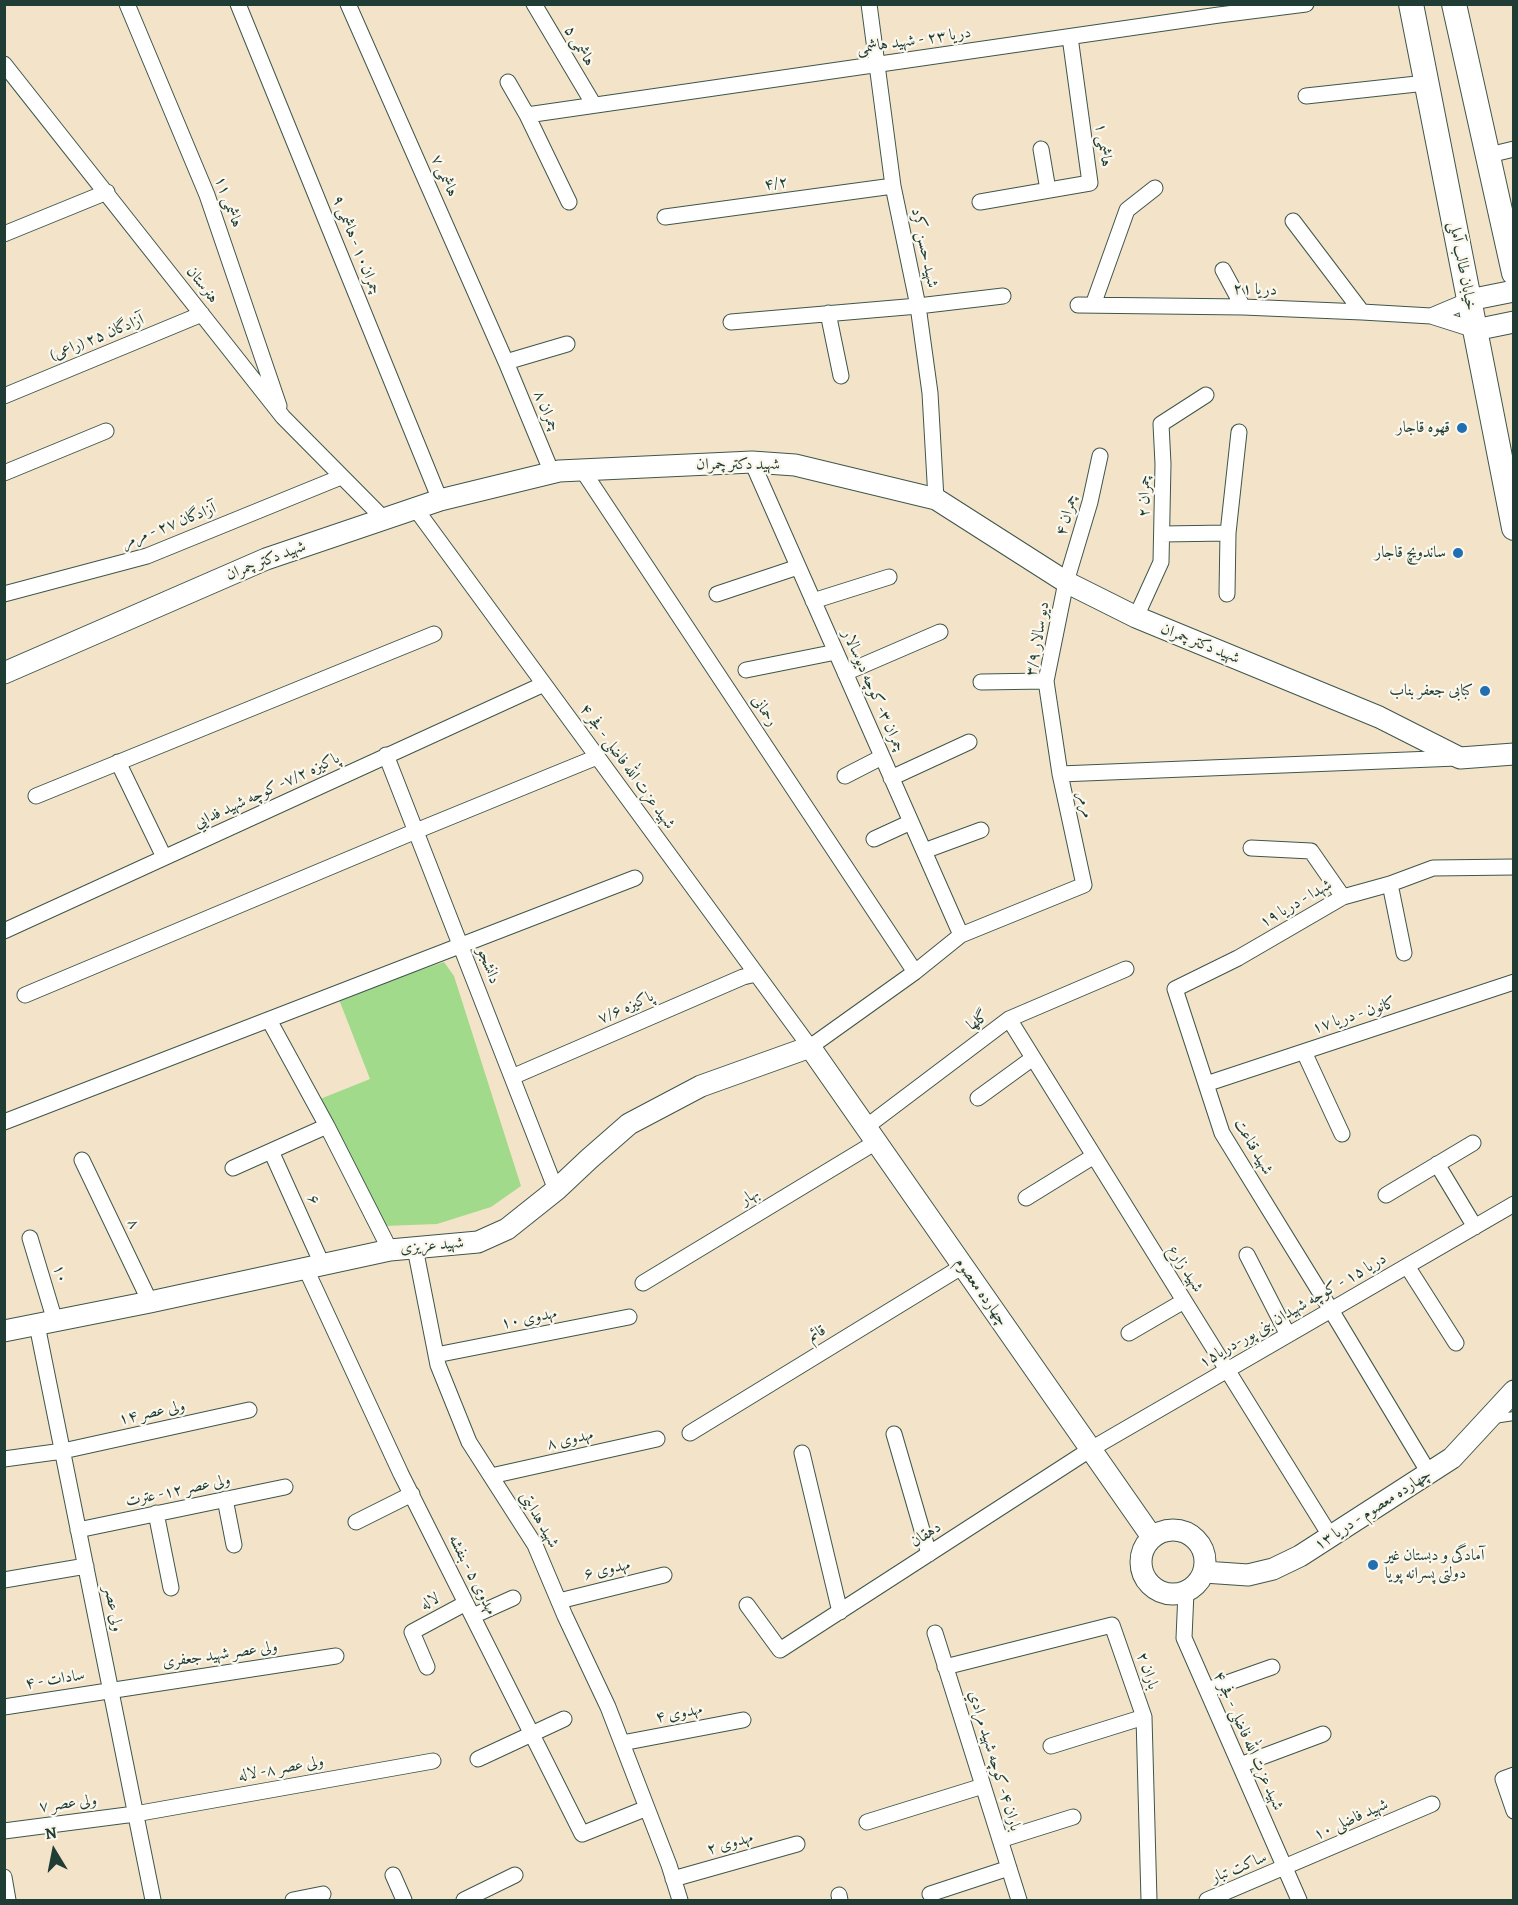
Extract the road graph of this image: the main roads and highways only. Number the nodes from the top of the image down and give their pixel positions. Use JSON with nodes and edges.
{"nodes":[{"id":1,"x":1411,"y":4,"type":"edge"},
{"id":2,"x":1454,"y":4,"type":"edge"},
{"id":3,"x":1508,"y":226,"type":"edge"},
{"id":4,"x":1514,"y":273,"type":"edge"},
{"id":5,"x":1514,"y":528,"type":"edge"}],
"edges":[{"from":1,"to":5,"type":"main road","name":"خیابان طالب آملی"},
{"from":2,"to":3,"type":"main road"},
{"from":3,"to":4,"type":"main road"}]}
